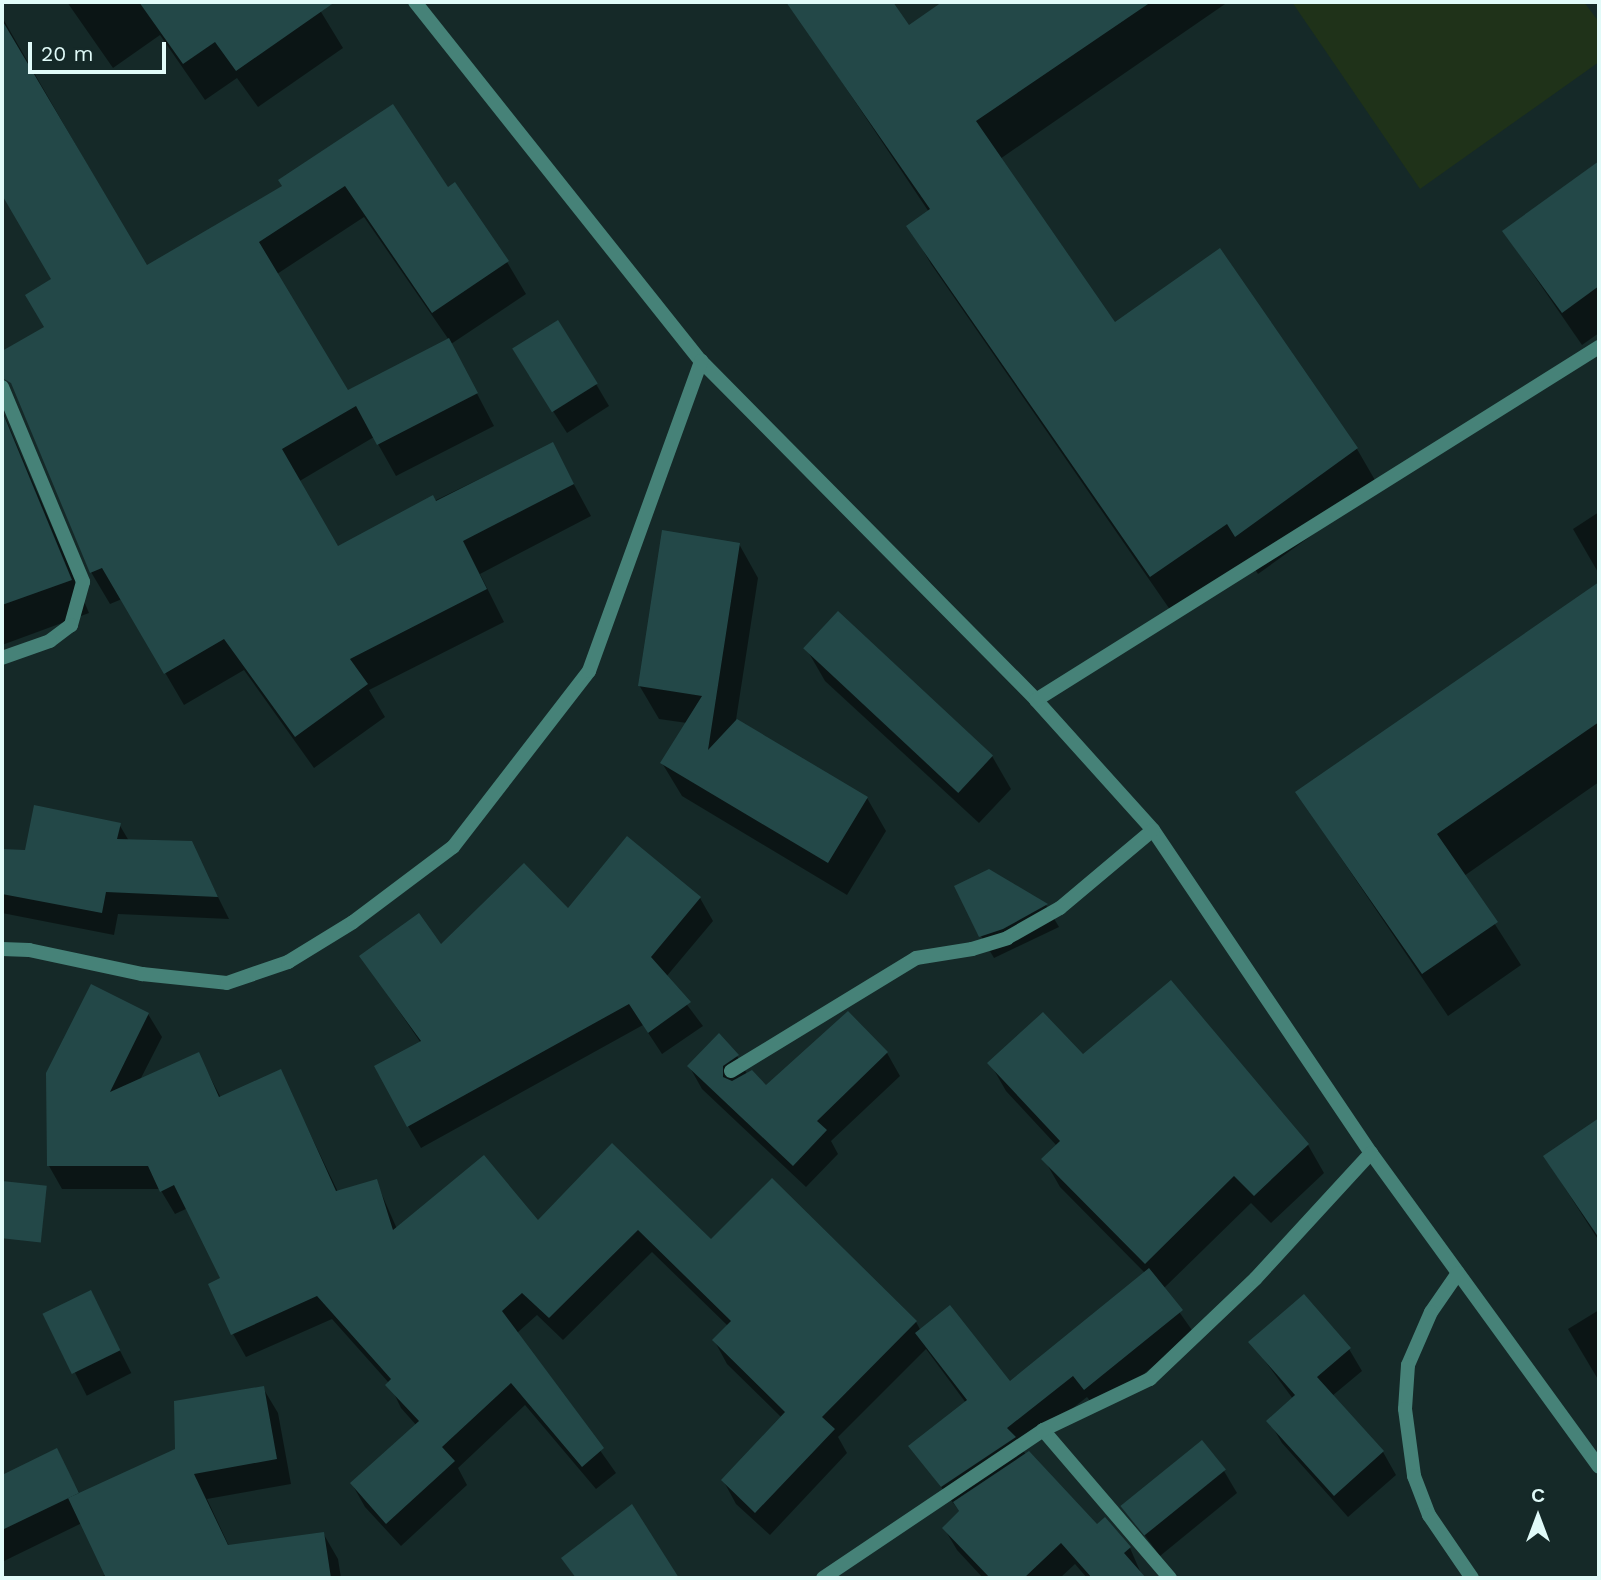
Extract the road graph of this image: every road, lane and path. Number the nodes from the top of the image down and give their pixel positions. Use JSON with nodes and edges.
{"nodes":[{"id":1,"x":415,"y":2,"type":"edge"},
{"id":2,"x":1599,"y":347,"type":"edge"},
{"id":3,"x":701,"y":360,"type":"junction"},
{"id":4,"x":2,"y":387,"type":"edge"},
{"id":5,"x":2,"y":658,"type":"edge"},
{"id":6,"x":1036,"y":700,"type":"junction"},
{"id":7,"x":1153,"y":830,"type":"junction"},
{"id":8,"x":2,"y":949,"type":"edge"},
{"id":9,"x":731,"y":1071,"type":"dead end"},
{"id":10,"x":1371,"y":1153,"type":"junction"},
{"id":11,"x":1458,"y":1273,"type":"junction"},
{"id":12,"x":1043,"y":1430,"type":"junction"},
{"id":13,"x":1599,"y":1466,"type":"edge"},
{"id":14,"x":823,"y":1578,"type":"edge"},
{"id":15,"x":1170,"y":1578,"type":"edge"},
{"id":16,"x":1472,"y":1578,"type":"edge"}],
"edges":[{"from":1,"to":3,"type":"street"},
{"from":2,"to":6,"type":"street"},
{"from":3,"to":6,"type":"street"},
{"from":3,"to":8,"type":"street"},
{"from":4,"to":5,"type":"street"},
{"from":6,"to":7,"type":"street"},
{"from":7,"to":9,"type":"street"},
{"from":7,"to":10,"type":"street"},
{"from":10,"to":11,"type":"street"},
{"from":10,"to":12,"type":"street"},
{"from":11,"to":13,"type":"street"},
{"from":11,"to":16,"type":"street"},
{"from":12,"to":14,"type":"street"},
{"from":12,"to":15,"type":"street"}]}
